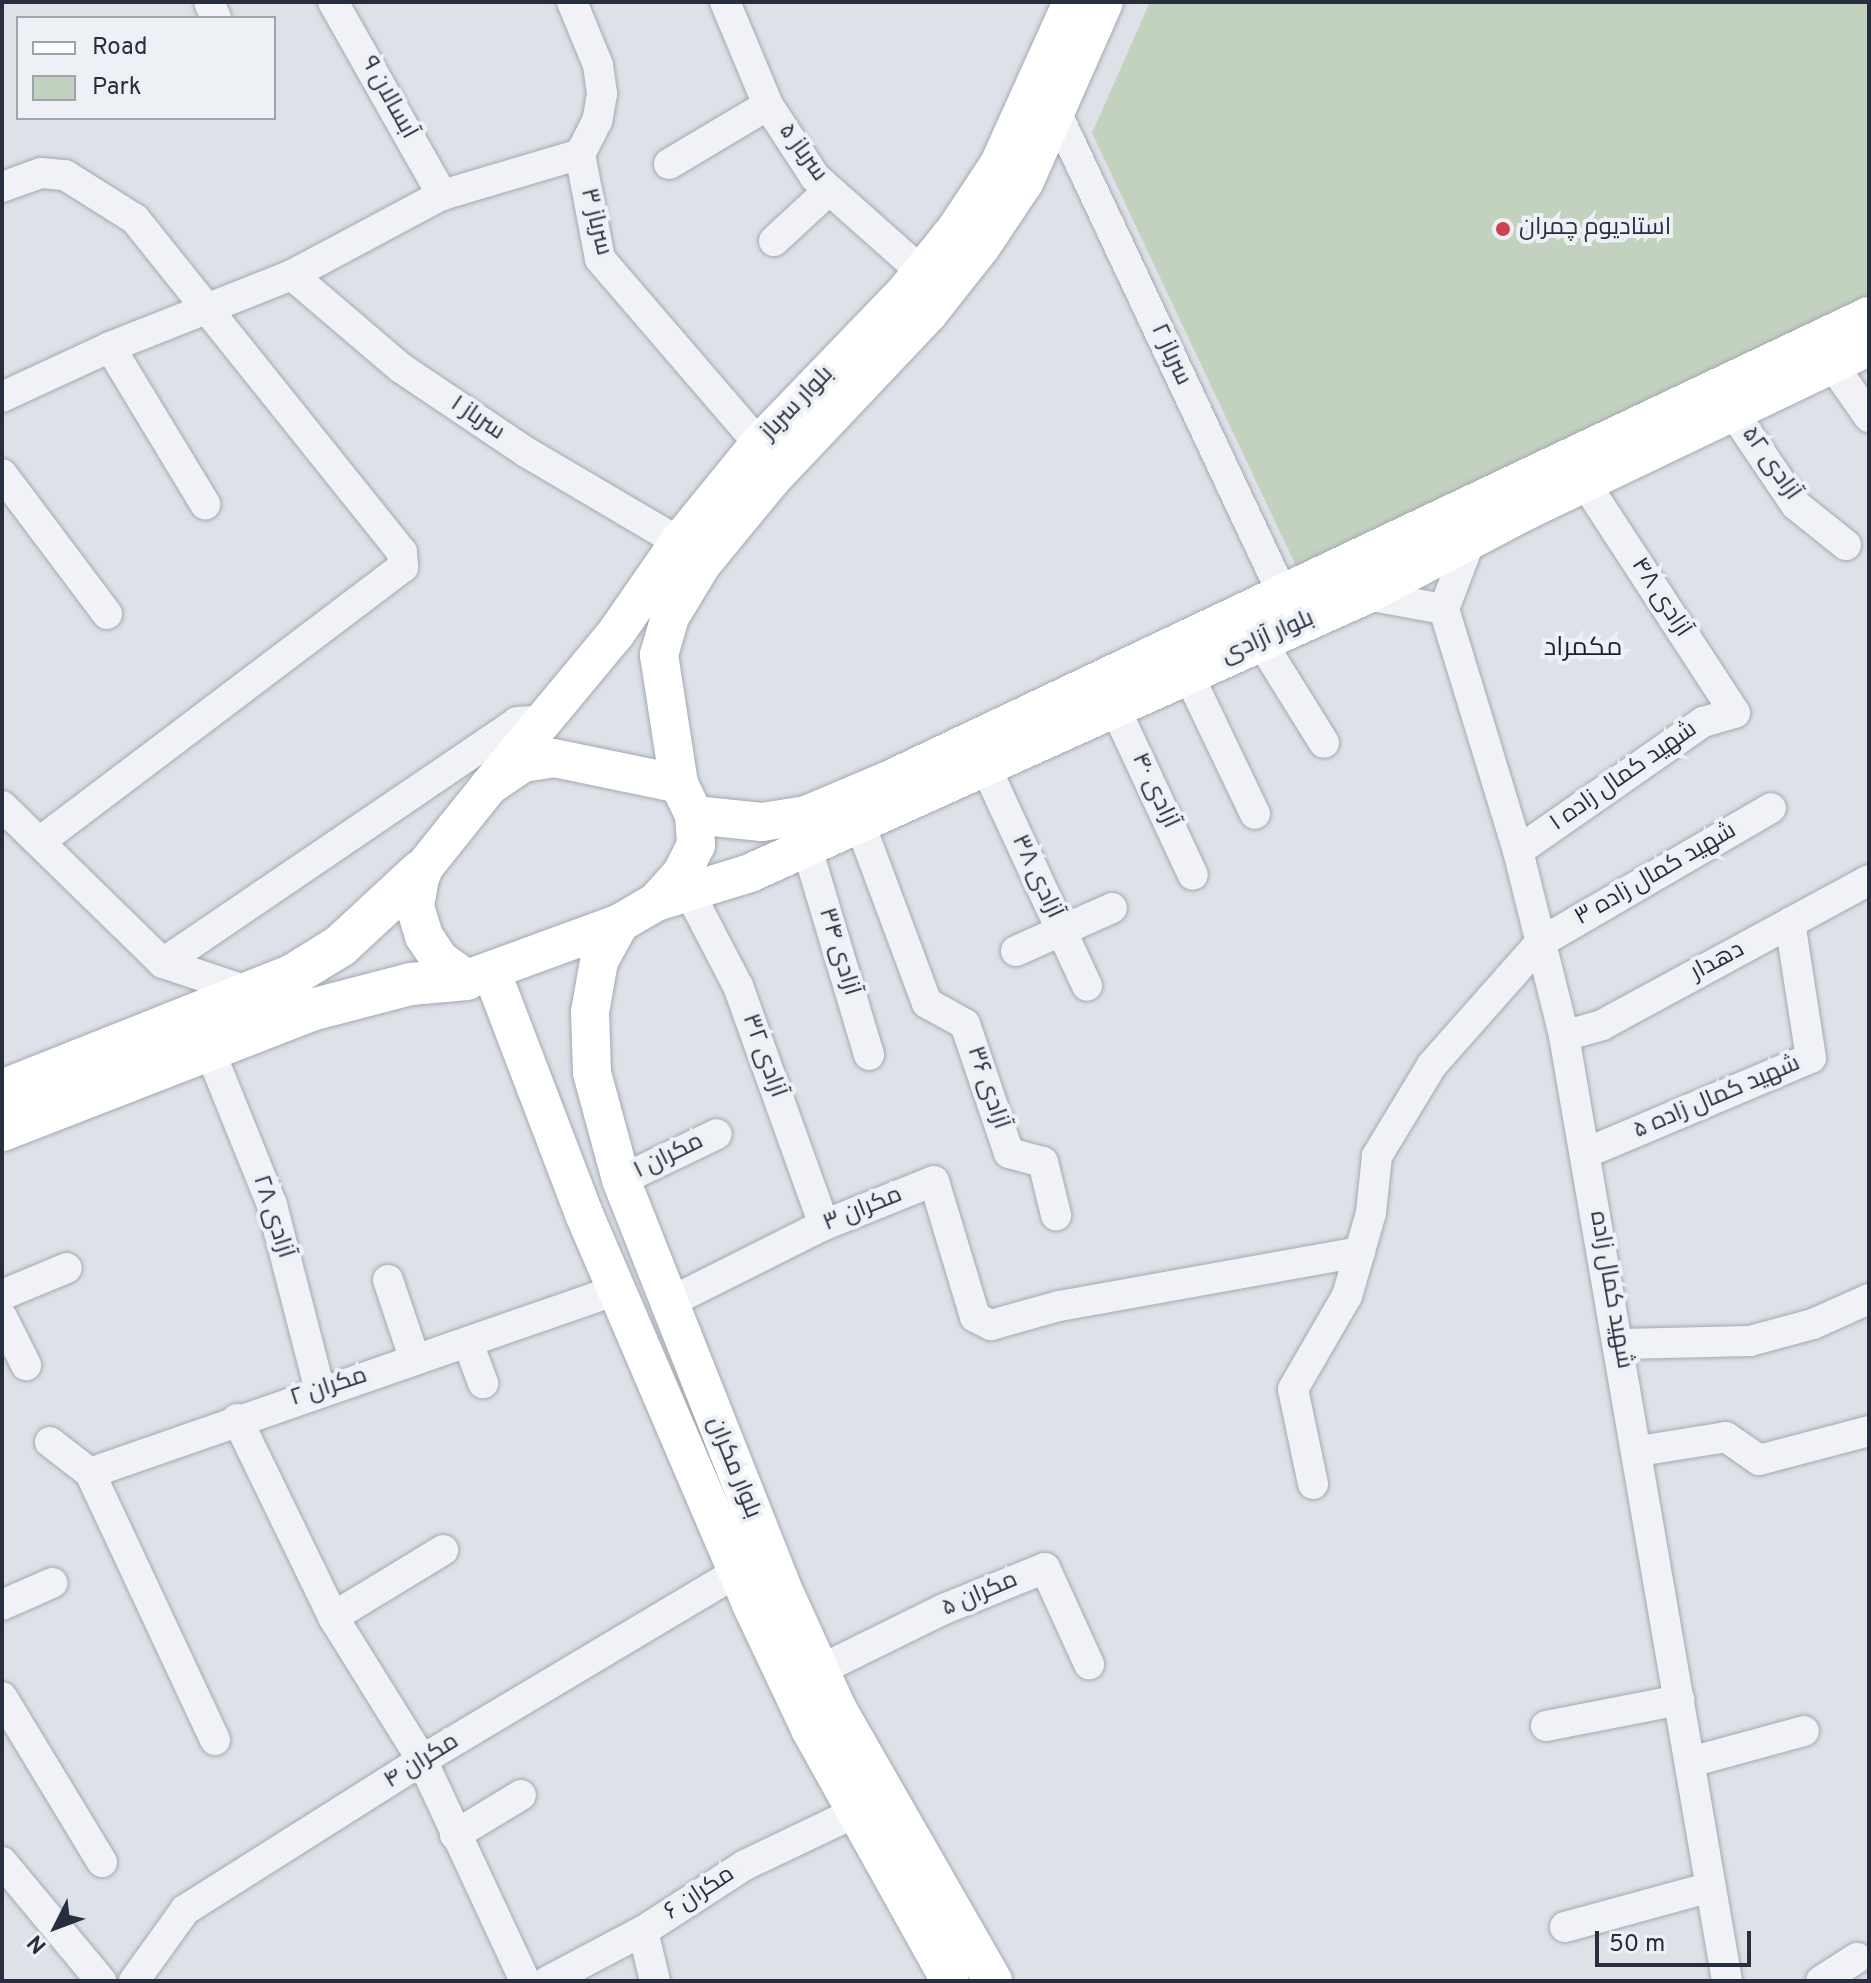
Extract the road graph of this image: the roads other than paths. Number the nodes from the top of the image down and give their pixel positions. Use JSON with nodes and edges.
{"nodes":[{"id":1,"x":333,"y":2,"type":"edge"},
{"id":2,"x":572,"y":2,"type":"edge"},
{"id":3,"x":725,"y":2,"type":"edge"},
{"id":4,"x":1072,"y":2,"type":"edge"},
{"id":5,"x":1104,"y":2,"type":"edge"},
{"id":6,"x":768,"y":105,"type":"junction"},
{"id":7,"x":1056,"y":112,"type":"junction"},
{"id":8,"x":580,"y":154,"type":"junction"},
{"id":9,"x":669,"y":164,"type":"dead end"},
{"id":10,"x":2,"y":187,"type":"edge"},
{"id":11,"x":829,"y":190,"type":"junction"},
{"id":12,"x":442,"y":195,"type":"junction"},
{"id":13,"x":774,"y":241,"type":"dead end"},
{"id":14,"x":922,"y":272,"type":"junction"},
{"id":15,"x":292,"y":275,"type":"junction"},
{"id":16,"x":206,"y":306,"type":"junction"},
{"id":17,"x":1869,"y":316,"type":"edge"},
{"id":18,"x":110,"y":347,"type":"junction"},
{"id":19,"x":1869,"y":347,"type":"edge"},
{"id":20,"x":1832,"y":364,"type":"junction"},
{"id":21,"x":2,"y":397,"type":"edge"},
{"id":22,"x":1733,"y":412,"type":"junction"},
{"id":23,"x":1869,"y":417,"type":"edge"},
{"id":24,"x":759,"y":444,"type":"junction"},
{"id":25,"x":2,"y":474,"type":"edge"},
{"id":26,"x":1585,"y":483,"type":"junction"},
{"id":27,"x":205,"y":504,"type":"dead end"},
{"id":28,"x":1470,"y":541,"type":"junction"},
{"id":29,"x":679,"y":542,"type":"junction"},
{"id":30,"x":1846,"y":545,"type":"dead end"},
{"id":31,"x":1366,"y":595,"type":"junction"},
{"id":32,"x":1284,"y":597,"type":"junction"},
{"id":33,"x":1444,"y":609,"type":"junction"},
{"id":34,"x":107,"y":614,"type":"dead end"},
{"id":35,"x":1260,"y":640,"type":"junction"},
{"id":36,"x":1188,"y":674,"type":"junction"},
{"id":37,"x":1115,"y":708,"type":"junction"},
{"id":38,"x":1735,"y":713,"type":"joint"},
{"id":39,"x":544,"y":720,"type":"junction"},
{"id":40,"x":1324,"y":743,"type":"dead end"},
{"id":41,"x":986,"y":768,"type":"junction"},
{"id":42,"x":489,"y":786,"type":"junction"},
{"id":43,"x":686,"y":800,"type":"junction"},
{"id":44,"x":2,"y":806,"type":"edge"},
{"id":45,"x":1771,"y":808,"type":"dead end"},
{"id":46,"x":1255,"y":814,"type":"dead end"},
{"id":47,"x":860,"y":824,"type":"junction"},
{"id":48,"x":41,"y":841,"type":"junction"},
{"id":49,"x":807,"y":848,"type":"junction"},
{"id":50,"x":1518,"y":851,"type":"junction"},
{"id":51,"x":421,"y":871,"type":"junction"},
{"id":52,"x":1193,"y":875,"type":"dead end"},
{"id":53,"x":1869,"y":880,"type":"edge"},
{"id":54,"x":672,"y":897,"type":"junction"},
{"id":55,"x":1112,"y":908,"type":"dead end"},
{"id":56,"x":620,"y":923,"type":"junction"},
{"id":57,"x":1790,"y":923,"type":"junction"},
{"id":58,"x":1060,"y":929,"type":"junction"},
{"id":59,"x":1541,"y":942,"type":"junction"},
{"id":60,"x":1016,"y":951,"type":"dead end"},
{"id":61,"x":163,"y":963,"type":"junction"},
{"id":62,"x":480,"y":976,"type":"junction"},
{"id":63,"x":1087,"y":986,"type":"dead end"},
{"id":64,"x":253,"y":993,"type":"junction"},
{"id":65,"x":1564,"y":1036,"type":"junction"},
{"id":66,"x":209,"y":1049,"type":"junction"},
{"id":67,"x":869,"y":1055,"type":"dead end"},
{"id":68,"x":2,"y":1091,"type":"edge"},
{"id":69,"x":2,"y":1130,"type":"edge"},
{"id":70,"x":717,"y":1134,"type":"dead end"},
{"id":71,"x":1586,"y":1153,"type":"junction"},
{"id":72,"x":563,"y":1158,"type":"junction"},
{"id":73,"x":616,"y":1164,"type":"junction"},
{"id":74,"x":1056,"y":1215,"type":"dead end"},
{"id":75,"x":824,"y":1225,"type":"junction"},
{"id":76,"x":1360,"y":1252,"type":"junction"},
{"id":77,"x":67,"y":1268,"type":"dead end"},
{"id":78,"x":388,"y":1280,"type":"dead end"},
{"id":79,"x":617,"y":1290,"type":"junction"},
{"id":80,"x":2,"y":1295,"type":"edge"},
{"id":81,"x":1869,"y":1299,"type":"edge"},
{"id":82,"x":666,"y":1304,"type":"junction"},
{"id":83,"x":2,"y":1317,"type":"edge"},
{"id":84,"x":468,"y":1343,"type":"junction"},
{"id":85,"x":1621,"y":1344,"type":"junction"},
{"id":86,"x":415,"y":1360,"type":"junction"},
{"id":87,"x":26,"y":1365,"type":"dead end"},
{"id":88,"x":483,"y":1383,"type":"dead end"},
{"id":89,"x":320,"y":1390,"type":"junction"},
{"id":90,"x":237,"y":1419,"type":"junction"},
{"id":91,"x":1869,"y":1431,"type":"edge"},
{"id":92,"x":50,"y":1442,"type":"dead end"},
{"id":93,"x":1639,"y":1451,"type":"junction"},
{"id":94,"x":90,"y":1473,"type":"junction"},
{"id":95,"x":1313,"y":1484,"type":"dead end"},
{"id":96,"x":443,"y":1550,"type":"dead end"},
{"id":97,"x":737,"y":1572,"type":"junction"},
{"id":98,"x":52,"y":1583,"type":"dead end"},
{"id":99,"x":2,"y":1605,"type":"edge"},
{"id":100,"x":333,"y":1617,"type":"junction"},
{"id":101,"x":1089,"y":1664,"type":"dead end"},
{"id":102,"x":820,"y":1670,"type":"junction"},
{"id":103,"x":2,"y":1697,"type":"edge"},
{"id":104,"x":1680,"y":1700,"type":"junction"},
{"id":105,"x":1546,"y":1726,"type":"dead end"},
{"id":106,"x":1804,"y":1731,"type":"dead end"},
{"id":107,"x":215,"y":1740,"type":"dead end"},
{"id":108,"x":422,"y":1760,"type":"junction"},
{"id":109,"x":1690,"y":1762,"type":"junction"},
{"id":110,"x":521,"y":1795,"type":"dead end"},
{"id":111,"x":856,"y":1812,"type":"junction"},
{"id":112,"x":455,"y":1835,"type":"junction"},
{"id":113,"x":2,"y":1862,"type":"edge"},
{"id":114,"x":102,"y":1862,"type":"dead end"},
{"id":115,"x":1711,"y":1887,"type":"junction"},
{"id":116,"x":1565,"y":1927,"type":"dead end"},
{"id":117,"x":643,"y":1931,"type":"junction"},
{"id":118,"x":1857,"y":1958,"type":"dead end"},
{"id":119,"x":101,"y":1981,"type":"edge"},
{"id":120,"x":134,"y":1981,"type":"edge"},
{"id":121,"x":525,"y":1981,"type":"edge"},
{"id":122,"x":548,"y":1981,"type":"edge"},
{"id":123,"x":655,"y":1981,"type":"edge"},
{"id":124,"x":950,"y":1981,"type":"edge"},
{"id":125,"x":993,"y":1981,"type":"edge"},
{"id":126,"x":1727,"y":1981,"type":"edge"},
{"id":127,"x":1821,"y":1981,"type":"edge"}],
"edges":[{"from":1,"to":12,"type":"street","name":"آبسالان ۹"},
{"from":2,"to":8,"type":"street","name":"سرباز ۳"},
{"from":3,"to":6,"type":"street","name":"سرباز ۵"},
{"from":4,"to":14,"type":"main road","name":"بلوار سرباز"},
{"from":5,"to":7,"type":"main road","name":"بلوار سرباز"},
{"from":6,"to":9,"type":"street"},
{"from":6,"to":11,"type":"street","name":"سرباز ۵"},
{"from":7,"to":32,"type":"street","name":"سرباز ۲"},
{"from":7,"to":43,"type":"main road","name":"بلوار سرباز"},
{"from":8,"to":12,"type":"street"},
{"from":8,"to":24,"type":"street","name":"سرباز ۳"},
{"from":10,"to":16,"type":"street"},
{"from":11,"to":13,"type":"street"},
{"from":11,"to":14,"type":"street","name":"سرباز ۵"},
{"from":12,"to":15,"type":"street"},
{"from":14,"to":24,"type":"main road","name":"بلوار سرباز"},
{"from":15,"to":16,"type":"street"},
{"from":15,"to":29,"type":"street","name":"سرباز ۱"},
{"from":16,"to":18,"type":"street"},
{"from":16,"to":48,"type":"street"},
{"from":17,"to":32,"type":"main road","name":"بلوار آزادی"},
{"from":18,"to":21,"type":"street"},
{"from":18,"to":27,"type":"street"},
{"from":19,"to":20,"type":"main road","name":"بلوار آزادی"},
{"from":20,"to":22,"type":"main road","name":"بلوار آزادی"},
{"from":20,"to":23,"type":"street"},
{"from":22,"to":26,"type":"main road","name":"بلوار آزادی"},
{"from":22,"to":30,"type":"street","name":"آزادی ۵۲"},
{"from":24,"to":29,"type":"main road","name":"بلوار سرباز"},
{"from":25,"to":34,"type":"street"},
{"from":26,"to":28,"type":"main road","name":"بلوار آزادی"},
{"from":26,"to":38,"type":"street","name":"آزادی ۴۸"},
{"from":28,"to":31,"type":"main road","name":"بلوار آزادی"},
{"from":28,"to":33,"type":"street"},
{"from":29,"to":39,"type":"main road","name":"بلوار سرباز"},
{"from":31,"to":33,"type":"street"},
{"from":31,"to":35,"type":"main road","name":"بلوار آزادی"},
{"from":32,"to":43,"type":"main road","name":"بلوار آزادی"},
{"from":33,"to":50,"type":"street","name":"شهید کمال زاده"},
{"from":35,"to":36,"type":"main road","name":"بلوار آزادی"},
{"from":35,"to":40,"type":"street"},
{"from":36,"to":37,"type":"main road","name":"بلوار آزادی"},
{"from":36,"to":46,"type":"street"},
{"from":37,"to":41,"type":"main road","name":"بلوار آزادی"},
{"from":37,"to":52,"type":"street","name":"آزادی ۴۰"},
{"from":38,"to":50,"type":"street","name":"شهید کمال زاده ۱"},
{"from":39,"to":42,"type":"main road","name":"بلوار سرباز"},
{"from":39,"to":61,"type":"street"},
{"from":41,"to":47,"type":"main road","name":"بلوار آزادی"},
{"from":41,"to":58,"type":"street","name":"آزادی ۳۸"},
{"from":42,"to":43,"type":"main road"},
{"from":42,"to":51,"type":"main road"},
{"from":43,"to":54,"type":"main road"},
{"from":44,"to":48,"type":"street"},
{"from":45,"to":59,"type":"street","name":"شهید کمال زاده ۳"},
{"from":47,"to":49,"type":"main road","name":"بلوار آزادی"},
{"from":47,"to":74,"type":"street","name":"آزادی ۳۶"},
{"from":48,"to":61,"type":"street"},
{"from":49,"to":54,"type":"main road","name":"بلوار آزادی"},
{"from":49,"to":67,"type":"street","name":"آزادی ۳۴"},
{"from":50,"to":59,"type":"street","name":"شهید کمال زاده"},
{"from":51,"to":62,"type":"main road"},
{"from":51,"to":64,"type":"highway"},
{"from":53,"to":57,"type":"street","name":"دهدار"},
{"from":54,"to":56,"type":"main road"},
{"from":54,"to":75,"type":"street","name":"آزادی ۳۲"},
{"from":55,"to":58,"type":"street"},
{"from":56,"to":62,"type":"main road"},
{"from":56,"to":73,"type":"main road","name":"بلوار مکران"},
{"from":57,"to":65,"type":"street","name":"دهدار"},
{"from":57,"to":71,"type":"street","name":"شهید کمال زاده ۵"},
{"from":58,"to":60,"type":"street"},
{"from":58,"to":63,"type":"street","name":"آزادی ۳۸"},
{"from":59,"to":65,"type":"street","name":"شهید کمال زاده"},
{"from":59,"to":76,"type":"street","name":"شهید کمال زاده ۳"},
{"from":61,"to":64,"type":"street"},
{"from":62,"to":66,"type":"highway"},
{"from":62,"to":72,"type":"main road","name":"بلوار مکران"},
{"from":64,"to":68,"type":"highway"},
{"from":65,"to":71,"type":"street","name":"شهید کمال زاده"},
{"from":66,"to":69,"type":"highway"},
{"from":66,"to":89,"type":"street","name":"آزادی ۲۸"},
{"from":70,"to":73,"type":"street","name":"مکران ۱"},
{"from":71,"to":85,"type":"street","name":"شهید کمال زاده"},
{"from":72,"to":73,"type":"main road"},
{"from":72,"to":79,"type":"main road","name":"بلوار مکران"},
{"from":73,"to":82,"type":"main road","name":"بلوار مکران"},
{"from":75,"to":76,"type":"street","name":"مکران ۳"},
{"from":75,"to":82,"type":"street","name":"مکران ۳"},
{"from":76,"to":95,"type":"street","name":"شهید کمال زاده ۳"},
{"from":77,"to":80,"type":"street"},
{"from":78,"to":86,"type":"street"},
{"from":79,"to":84,"type":"street","name":"مکران ۲"},
{"from":79,"to":97,"type":"main road","name":"بلوار مکران"},
{"from":81,"to":85,"type":"street"},
{"from":82,"to":102,"type":"main road","name":"بلوار مکران"},
{"from":83,"to":87,"type":"street"},
{"from":84,"to":86,"type":"street","name":"مکران ۲"},
{"from":84,"to":88,"type":"street"},
{"from":85,"to":93,"type":"street","name":"شهید کمال زاده"},
{"from":86,"to":89,"type":"street","name":"مکران ۲"},
{"from":89,"to":90,"type":"street","name":"مکران ۲"},
{"from":90,"to":94,"type":"street","name":"مکران ۲"},
{"from":90,"to":100,"type":"street"},
{"from":91,"to":93,"type":"street"},
{"from":92,"to":94,"type":"street"},
{"from":93,"to":104,"type":"street","name":"شهید کمال زاده"},
{"from":94,"to":107,"type":"street"},
{"from":96,"to":100,"type":"street"},
{"from":97,"to":108,"type":"street","name":"مکران ۴"},
{"from":97,"to":111,"type":"main road","name":"بلوار مکران"},
{"from":98,"to":99,"type":"street"},
{"from":100,"to":108,"type":"street"},
{"from":101,"to":102,"type":"street","name":"مکران ۵"},
{"from":102,"to":125,"type":"main road","name":"بلوار مکران"},
{"from":103,"to":114,"type":"street"},
{"from":104,"to":105,"type":"street"},
{"from":104,"to":109,"type":"street","name":"شهید کمال زاده"},
{"from":106,"to":109,"type":"street"},
{"from":108,"to":112,"type":"street"},
{"from":108,"to":120,"type":"street","name":"مکران ۴"},
{"from":109,"to":115,"type":"street","name":"شهید کمال زاده"},
{"from":110,"to":112,"type":"street"},
{"from":111,"to":117,"type":"street","name":"مکران ۶"},
{"from":111,"to":124,"type":"main road","name":"بلوار مکران"},
{"from":112,"to":121,"type":"street"},
{"from":113,"to":119,"type":"street"},
{"from":115,"to":116,"type":"street"},
{"from":115,"to":126,"type":"street","name":"شهید کمال زاده"},
{"from":117,"to":122,"type":"street","name":"مکران ۶"},
{"from":117,"to":123,"type":"street"},
{"from":118,"to":127,"type":"street"}]}
